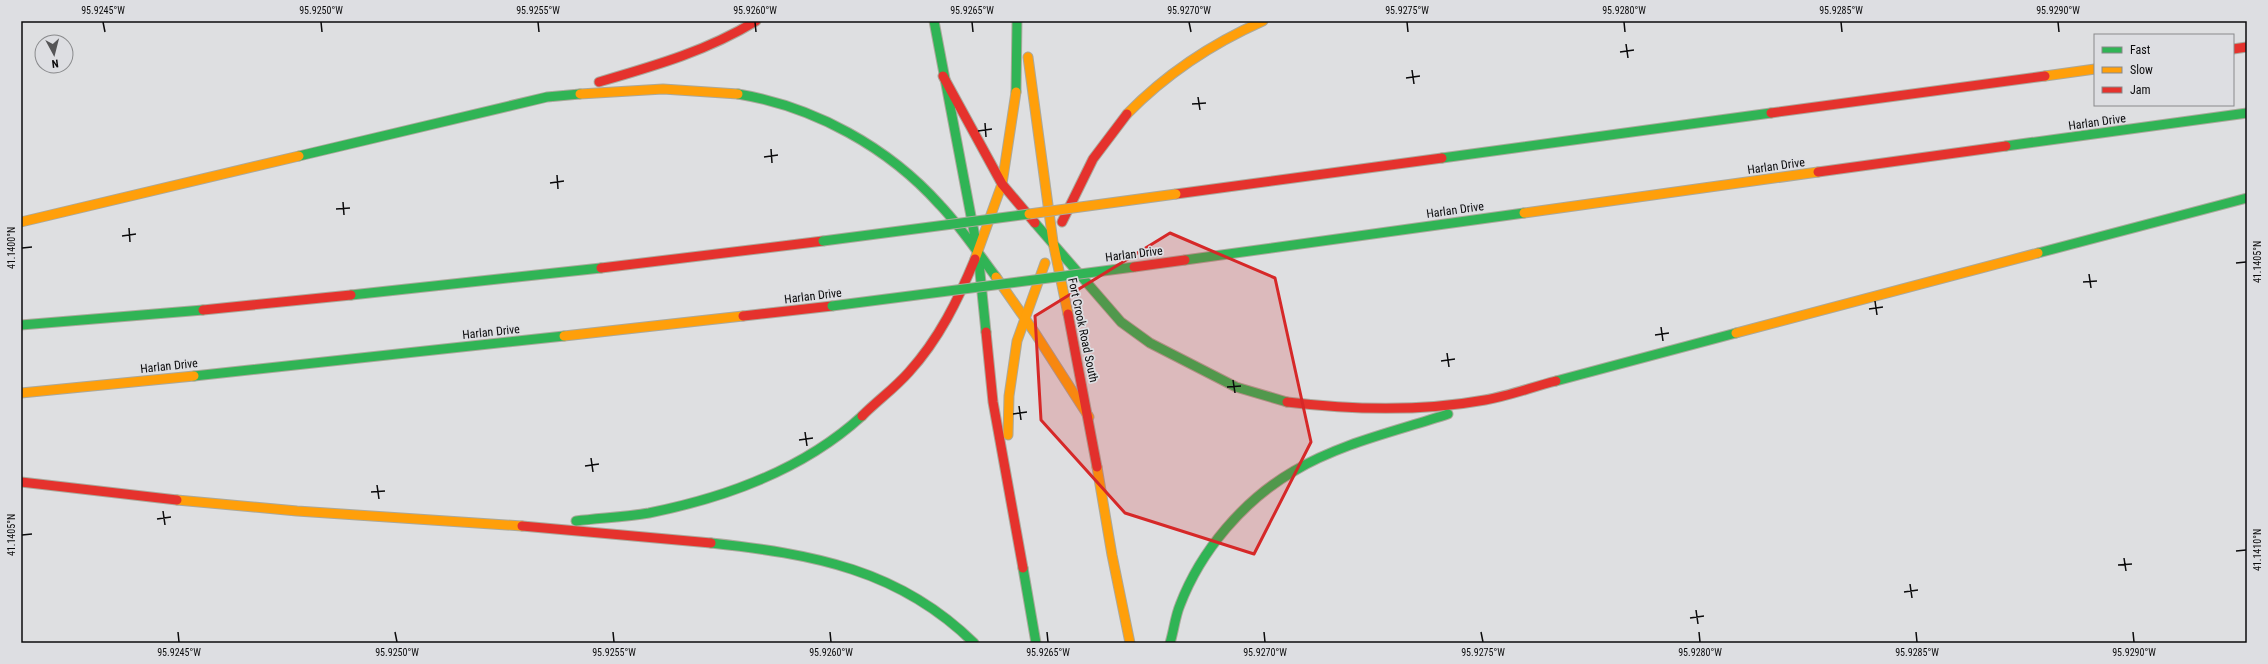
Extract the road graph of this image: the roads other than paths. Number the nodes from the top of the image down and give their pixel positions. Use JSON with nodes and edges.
{"nodes":[{"id":1,"x":756,"y":21,"type":"edge"},
{"id":2,"x":934,"y":21,"type":"edge"},
{"id":3,"x":1017,"y":21,"type":"edge"},
{"id":4,"x":1023,"y":21,"type":"edge"},
{"id":5,"x":1262,"y":21,"type":"edge"},
{"id":6,"x":2247,"y":47,"type":"edge"},
{"id":7,"x":2234,"y":49,"type":"edge"},
{"id":8,"x":2094,"y":69,"type":"edge"},
{"id":9,"x":943,"y":76,"type":"junction"},
{"id":10,"x":547,"y":97,"type":"junction"},
{"id":11,"x":2247,"y":113,"type":"edge"},
{"id":12,"x":1002,"y":184,"type":"junction"},
{"id":13,"x":2247,"y":198,"type":"edge"},
{"id":14,"x":21,"y":222,"type":"edge"},
{"id":15,"x":1053,"y":242,"type":"junction"},
{"id":16,"x":978,"y":253,"type":"junction"},
{"id":17,"x":1026,"y":317,"type":"junction"},
{"id":18,"x":21,"y":325,"type":"edge"},
{"id":19,"x":21,"y":393,"type":"edge"},
{"id":20,"x":1485,"y":400,"type":"junction"},
{"id":21,"x":1089,"y":417,"type":"junction"},
{"id":22,"x":1006,"y":477,"type":"junction"},
{"id":23,"x":21,"y":482,"type":"edge"},
{"id":24,"x":492,"y":524,"type":"junction"},
{"id":25,"x":974,"y":643,"type":"edge"},
{"id":26,"x":1036,"y":643,"type":"edge"},
{"id":27,"x":1130,"y":643,"type":"edge"},
{"id":28,"x":1170,"y":643,"type":"edge"}],
"edges":[{"from":1,"to":10,"type":"main road"},
{"from":2,"to":9,"type":"main road"},
{"from":3,"to":12,"type":"main road"},
{"from":4,"to":15,"type":"main road","name":"Fort Crook Road South"},
{"from":5,"to":15,"type":"main road"},
{"from":6,"to":7,"type":"main road"},
{"from":8,"to":18,"type":"main road","bridge":true},
{"from":9,"to":12,"type":"main road"},
{"from":9,"to":16,"type":"main road"},
{"from":10,"to":14,"type":"main road"},
{"from":10,"to":16,"type":"main road"},
{"from":11,"to":19,"type":"main road","name":"Harlan Drive","bridge":true},
{"from":12,"to":15,"type":"main road"},
{"from":12,"to":16,"type":"main road"},
{"from":13,"to":20,"type":"main road"},
{"from":15,"to":17,"type":"main road"},
{"from":15,"to":20,"type":"main road"},
{"from":15,"to":21,"type":"main road","name":"Fort Crook Road South"},
{"from":16,"to":17,"type":"main road"},
{"from":16,"to":22,"type":"main road"},
{"from":16,"to":24,"type":"main road"},
{"from":17,"to":21,"type":"main road"},
{"from":17,"to":22,"type":"main road"},
{"from":20,"to":28,"type":"main road"},
{"from":21,"to":27,"type":"main road","name":"Fort Crook Road South"},
{"from":22,"to":26,"type":"main road"},
{"from":23,"to":24,"type":"main road"},
{"from":24,"to":25,"type":"main road"}]}
